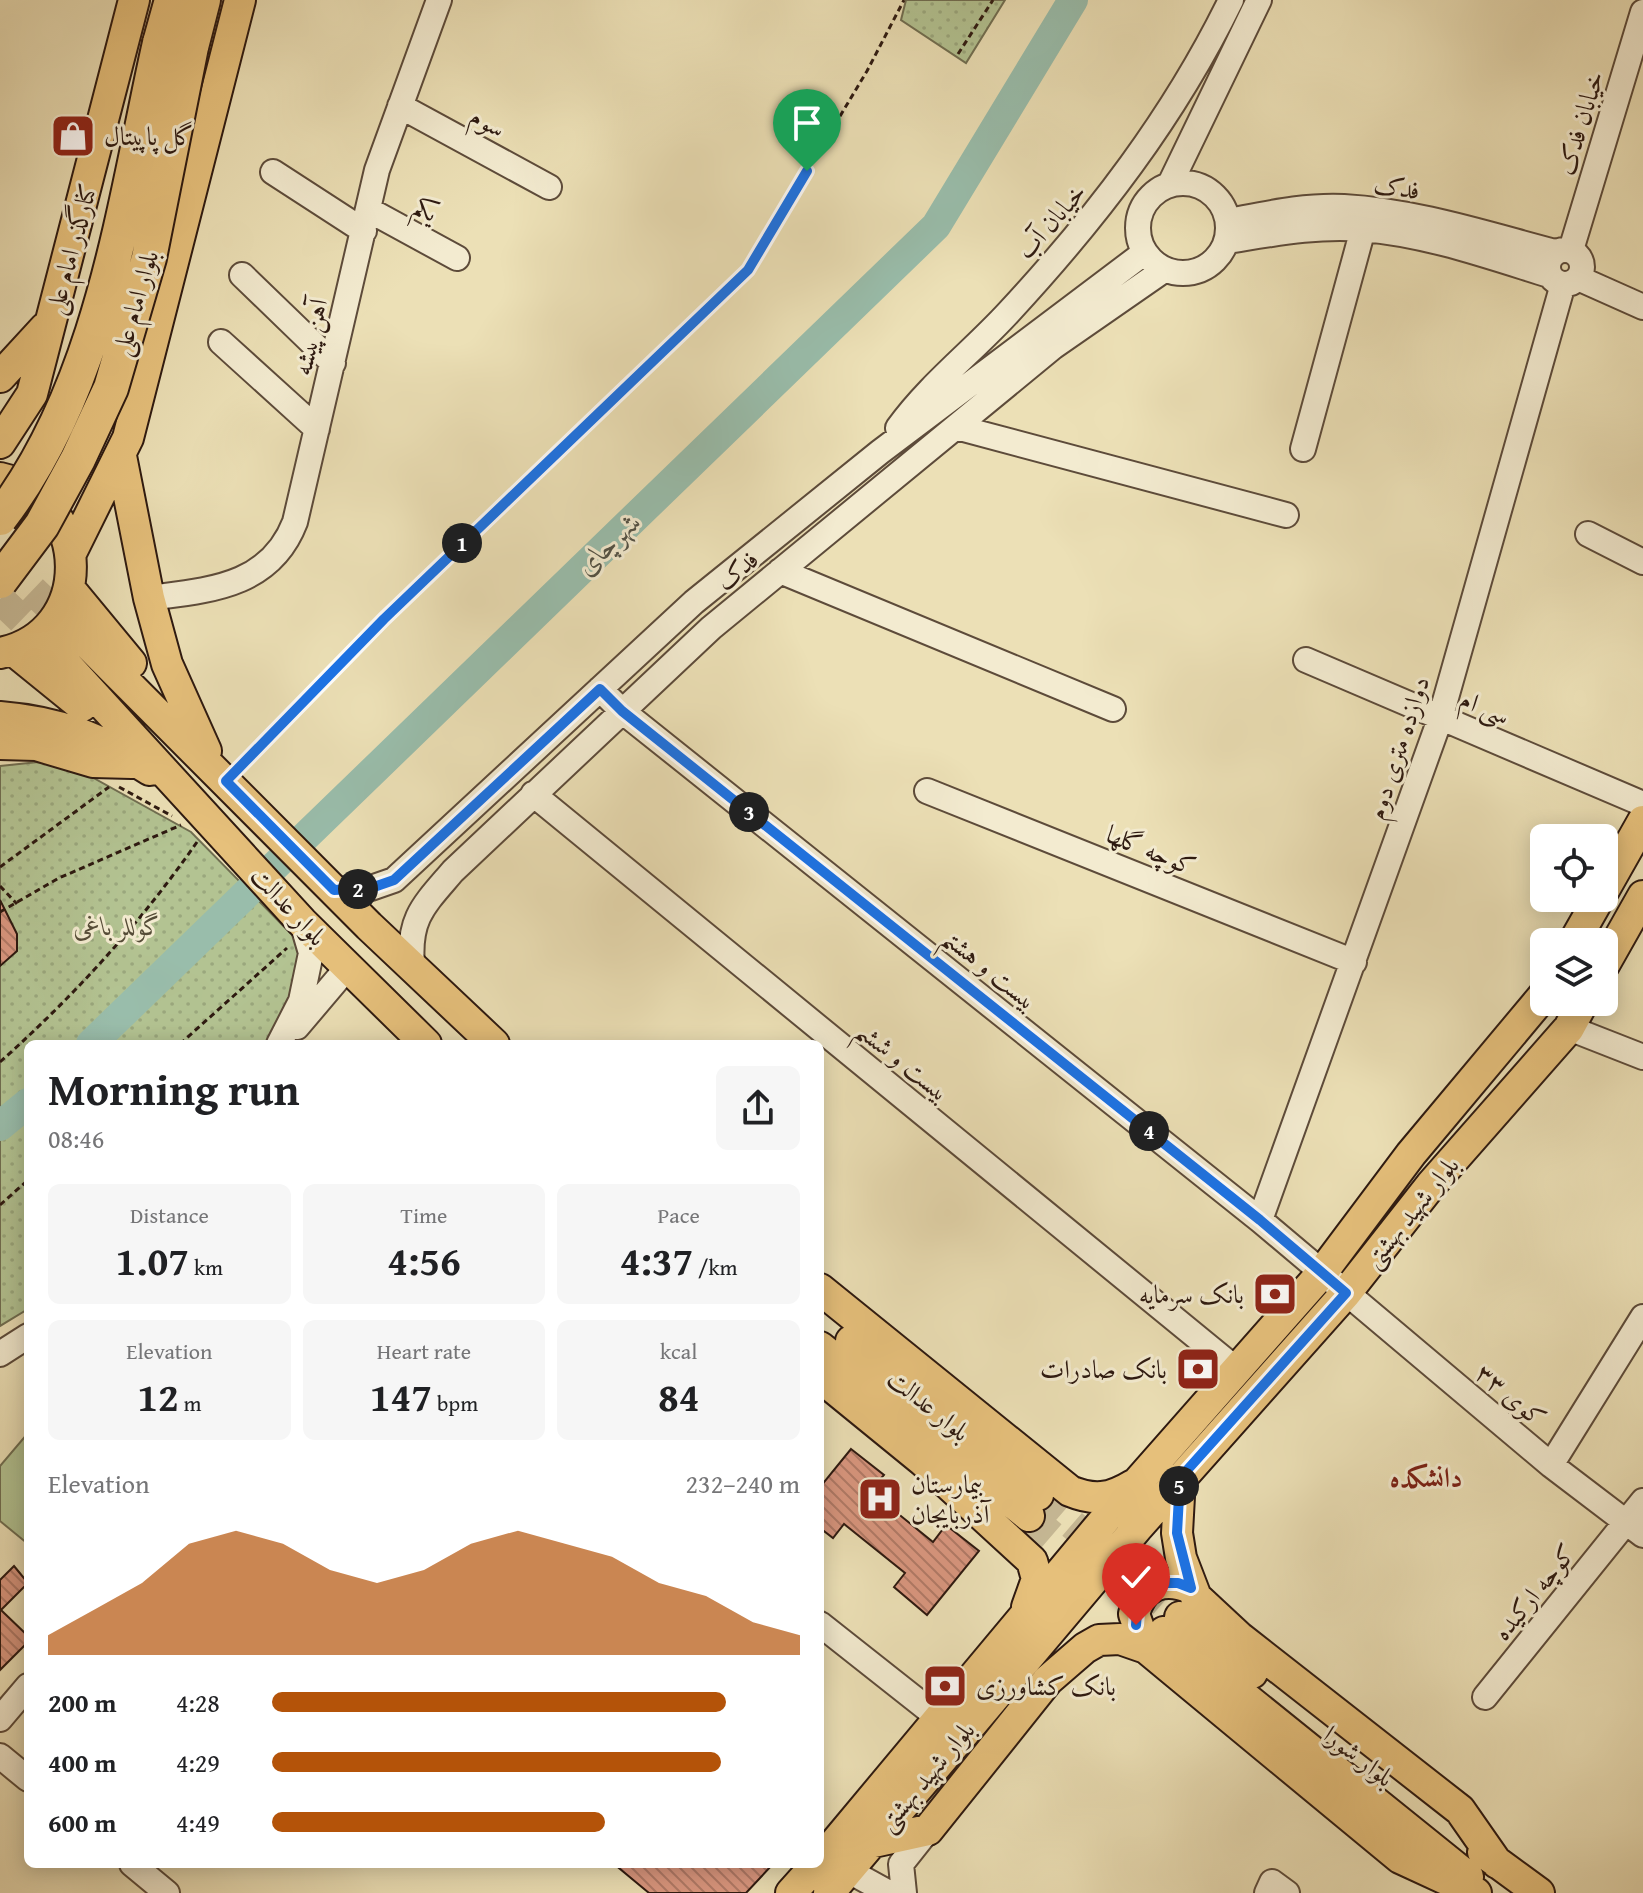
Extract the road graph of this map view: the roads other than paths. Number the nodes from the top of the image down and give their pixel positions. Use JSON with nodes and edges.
{"nodes":[{"id":1,"x":134,"y":0,"type":"edge"},
{"id":2,"x":172,"y":0,"type":"edge"},
{"id":3,"x":203,"y":0,"type":"edge"},
{"id":4,"x":240,"y":0,"type":"edge"},
{"id":5,"x":439,"y":0,"type":"edge"},
{"id":6,"x":1231,"y":0,"type":"edge"},
{"id":7,"x":1259,"y":0,"type":"edge"},
{"id":8,"x":1643,"y":12,"type":"edge"},
{"id":9,"x":176,"y":45,"type":"junction"},
{"id":10,"x":400,"y":106,"type":"junction"},
{"id":11,"x":273,"y":172,"type":"dead end"},
{"id":12,"x":1170,"y":184,"type":"junction"},
{"id":13,"x":549,"y":187,"type":"dead end"},
{"id":14,"x":366,"y":221,"type":"junction"},
{"id":15,"x":1363,"y":229,"type":"junction"},
{"id":16,"x":1228,"y":231,"type":"junction"},
{"id":17,"x":1144,"y":253,"type":"junction"},
{"id":18,"x":457,"y":258,"type":"dead end"},
{"id":19,"x":1563,"y":268,"type":"junction"},
{"id":20,"x":1164,"y":270,"type":"junction"},
{"id":21,"x":242,"y":275,"type":"dead end"},
{"id":22,"x":1643,"y":307,"type":"edge"},
{"id":23,"x":54,"y":317,"type":"junction"},
{"id":24,"x":221,"y":342,"type":"dead end"},
{"id":25,"x":333,"y":363,"type":"junction"},
{"id":26,"x":0,"y":377,"type":"edge"},
{"id":27,"x":32,"y":394,"type":"junction"},
{"id":28,"x":956,"y":427,"type":"junction"},
{"id":29,"x":317,"y":429,"type":"junction"},
{"id":30,"x":0,"y":443,"type":"edge"},
{"id":31,"x":125,"y":447,"type":"junction"},
{"id":32,"x":1303,"y":449,"type":"dead end"},
{"id":33,"x":880,"y":452,"type":"junction"},
{"id":34,"x":0,"y":478,"type":"edge"},
{"id":35,"x":1286,"y":515,"type":"dead end"},
{"id":36,"x":0,"y":518,"type":"edge"},
{"id":37,"x":1588,"y":534,"type":"dead end"},
{"id":38,"x":71,"y":553,"type":"junction"},
{"id":39,"x":1643,"y":562,"type":"edge"},
{"id":40,"x":780,"y":571,"type":"junction"},
{"id":41,"x":0,"y":581,"type":"edge"},
{"id":42,"x":69,"y":588,"type":"junction"},
{"id":43,"x":149,"y":598,"type":"junction"},
{"id":44,"x":105,"y":630,"type":"junction"},
{"id":45,"x":7,"y":651,"type":"edge"},
{"id":46,"x":1306,"y":660,"type":"dead end"},
{"id":47,"x":50,"y":678,"type":"junction"},
{"id":48,"x":600,"y":689,"type":"junction"},
{"id":49,"x":1113,"y":709,"type":"dead end"},
{"id":50,"x":622,"y":711,"type":"junction"},
{"id":51,"x":0,"y":717,"type":"edge"},
{"id":52,"x":1440,"y":719,"type":"junction"},
{"id":53,"x":182,"y":737,"type":"junction"},
{"id":54,"x":0,"y":744,"type":"edge"},
{"id":55,"x":148,"y":764,"type":"junction"},
{"id":56,"x":221,"y":776,"type":"junction"},
{"id":57,"x":927,"y":791,"type":"dead end"},
{"id":58,"x":533,"y":794,"type":"junction"},
{"id":59,"x":1643,"y":804,"type":"edge"},
{"id":60,"x":1643,"y":821,"type":"edge"},
{"id":61,"x":1618,"y":865,"type":"edge"},
{"id":62,"x":334,"y":890,"type":"junction"},
{"id":63,"x":1643,"y":896,"type":"edge"},
{"id":64,"x":302,"y":922,"type":"junction"},
{"id":65,"x":1618,"y":940,"type":"edge"},
{"id":66,"x":1354,"y":962,"type":"junction"},
{"id":67,"x":412,"y":965,"type":"junction"},
{"id":68,"x":347,"y":968,"type":"junction"},
{"id":69,"x":1530,"y":1012,"type":"edge"},
{"id":70,"x":1575,"y":1016,"type":"edge"},
{"id":71,"x":1578,"y":1016,"type":"edge"},
{"id":72,"x":283,"y":1040,"type":"edge"},
{"id":73,"x":285,"y":1040,"type":"edge"},
{"id":74,"x":422,"y":1040,"type":"edge"},
{"id":75,"x":490,"y":1040,"type":"edge"},
{"id":76,"x":1643,"y":1057,"type":"edge"},
{"id":77,"x":1260,"y":1220,"type":"junction"},
{"id":78,"x":1321,"y":1274,"type":"junction"},
{"id":79,"x":824,"y":1292,"type":"edge"},
{"id":80,"x":1346,"y":1293,"type":"junction"},
{"id":81,"x":1643,"y":1317,"type":"edge"},
{"id":82,"x":824,"y":1319,"type":"edge"},
{"id":83,"x":24,"y":1339,"type":"edge"},
{"id":84,"x":824,"y":1350,"type":"edge"},
{"id":85,"x":0,"y":1354,"type":"edge"},
{"id":86,"x":1237,"y":1370,"type":"junction"},
{"id":87,"x":824,"y":1380,"type":"edge"},
{"id":88,"x":1551,"y":1465,"type":"junction"},
{"id":89,"x":1180,"y":1478,"type":"junction"},
{"id":90,"x":1138,"y":1482,"type":"junction"},
{"id":91,"x":1070,"y":1491,"type":"junction"},
{"id":92,"x":1643,"y":1501,"type":"edge"},
{"id":93,"x":1635,"y":1529,"type":"edge"},
{"id":94,"x":1032,"y":1561,"type":"junction"},
{"id":95,"x":1191,"y":1588,"type":"junction"},
{"id":96,"x":1020,"y":1621,"type":"junction"},
{"id":97,"x":824,"y":1627,"type":"edge"},
{"id":98,"x":1163,"y":1632,"type":"junction"},
{"id":99,"x":24,"y":1691,"type":"edge"},
{"id":100,"x":1485,"y":1697,"type":"dead end"},
{"id":101,"x":939,"y":1718,"type":"junction"},
{"id":102,"x":0,"y":1719,"type":"edge"},
{"id":103,"x":0,"y":1756,"type":"edge"},
{"id":104,"x":24,"y":1776,"type":"edge"},
{"id":105,"x":928,"y":1830,"type":"junction"},
{"id":106,"x":869,"y":1843,"type":"junction"},
{"id":107,"x":1497,"y":1863,"type":"junction"},
{"id":108,"x":137,"y":1868,"type":"edge"},
{"id":109,"x":828,"y":1869,"type":"edge"},
{"id":110,"x":167,"y":1893,"type":"edge"},
{"id":111,"x":791,"y":1893,"type":"edge"},
{"id":112,"x":889,"y":1893,"type":"edge"},
{"id":113,"x":904,"y":1893,"type":"edge"},
{"id":114,"x":1267,"y":1893,"type":"edge"},
{"id":115,"x":1287,"y":1893,"type":"edge"},
{"id":116,"x":1476,"y":1893,"type":"edge"},
{"id":117,"x":1488,"y":1893,"type":"edge"},
{"id":118,"x":1539,"y":1893,"type":"edge"}],
"edges":[{"from":1,"to":23,"type":"main road","name":"کنارگذر امام علی"},
{"from":2,"to":9,"type":"highway","name":"بلوار امام علی"},
{"from":3,"to":9,"type":"highway","name":"بلوار امام علی"},
{"from":4,"to":31,"type":"main road"},
{"from":5,"to":10,"type":"street","name":"آهن پیشه"},
{"from":6,"to":33,"type":"street","name":"خیابان آب"},
{"from":7,"to":12,"type":"street"},
{"from":8,"to":19,"type":"street","name":"خیابان فدک"},
{"from":9,"to":36,"type":"highway","name":"بلوار امام علی","bridge":true},
{"from":9,"to":41,"type":"highway","name":"بلوار امام علی","bridge":true},
{"from":10,"to":13,"type":"street","name":"سوم"},
{"from":10,"to":14,"type":"street","name":"آهن پیشه"},
{"from":11,"to":14,"type":"street","name":"یکم"},
{"from":12,"to":16,"type":"street"},
{"from":12,"to":17,"type":"street"},
{"from":14,"to":18,"type":"street","name":"یکم"},
{"from":14,"to":25,"type":"street","name":"آهن پیشه"},
{"from":15,"to":16,"type":"street","name":"فدک"},
{"from":15,"to":19,"type":"street","name":"فدک"},
{"from":15,"to":32,"type":"street"},
{"from":16,"to":19,"type":"street","name":"فدک"},
{"from":16,"to":20,"type":"street"},
{"from":17,"to":20,"type":"street"},
{"from":17,"to":33,"type":"street","name":"فدک"},
{"from":19,"to":22,"type":"street","name":"فدک"},
{"from":19,"to":52,"type":"street","name":"دوازده متری دوم"},
{"from":20,"to":28,"type":"street","name":"فدک"},
{"from":21,"to":25,"type":"street"},
{"from":23,"to":26,"type":"main road"},
{"from":23,"to":27,"type":"main road","name":"کنارگذر امام علی"},
{"from":24,"to":29,"type":"street"},
{"from":25,"to":29,"type":"street","name":"آهن پیشه"},
{"from":27,"to":30,"type":"main road","name":"کنارگذر امام علی"},
{"from":27,"to":31,"type":"main road"},
{"from":28,"to":35,"type":"street"},
{"from":28,"to":40,"type":"street","name":"فدک"},
{"from":29,"to":43,"type":"street","name":"آهن پیشه"},
{"from":31,"to":38,"type":"main road"},
{"from":31,"to":43,"type":"main road"},
{"from":33,"to":48,"type":"street","name":"فدک"},
{"from":34,"to":38,"type":"main road"},
{"from":37,"to":39,"type":"street"},
{"from":38,"to":42,"type":"main road"},
{"from":40,"to":49,"type":"street"},
{"from":40,"to":50,"type":"street","name":"فدک"},
{"from":42,"to":44,"type":"main road"},
{"from":42,"to":45,"type":"main road"},
{"from":43,"to":56,"type":"main road"},
{"from":44,"to":47,"type":"main road"},
{"from":44,"to":53,"type":"main road"},
{"from":45,"to":47,"type":"main road"},
{"from":46,"to":52,"type":"street","name":"سی ام"},
{"from":47,"to":55,"type":"main road"},
{"from":48,"to":50,"type":"street","name":"بیست و هشتم"},
{"from":48,"to":62,"type":"street","name":"فدک"},
{"from":50,"to":58,"type":"street","name":"فدک"},
{"from":50,"to":77,"type":"street","name":"بیست و هشتم"},
{"from":51,"to":55,"type":"main road"},
{"from":52,"to":59,"type":"street","name":"سی ام"},
{"from":52,"to":66,"type":"street","name":"دوازده متری دوم"},
{"from":53,"to":55,"type":"main road"},
{"from":53,"to":56,"type":"main road","name":"بلوار عدالت"},
{"from":54,"to":55,"type":"main road"},
{"from":55,"to":64,"type":"main road","name":"بلوار عدالت"},
{"from":56,"to":62,"type":"main road","name":"بلوار عدالت"},
{"from":57,"to":66,"type":"street","name":"کوچه گلها"},
{"from":58,"to":67,"type":"street","name":"فدک"},
{"from":58,"to":86,"type":"street","name":"بیست و ششم"},
{"from":60,"to":61,"type":"main road"},
{"from":62,"to":67,"type":"main road","name":"بلوار عدالت"},
{"from":63,"to":65,"type":"main road"},
{"from":64,"to":68,"type":"main road","name":"بلوار عدالت"},
{"from":64,"to":72,"type":"street"},
{"from":66,"to":77,"type":"street","name":"دوازده متری دوم"},
{"from":67,"to":75,"type":"main road","name":"بلوار عدالت"},
{"from":68,"to":73,"type":"street"},
{"from":68,"to":74,"type":"main road","name":"بلوار عدالت"},
{"from":69,"to":78,"type":"main road","name":"بلوار شهید بهشتی"},
{"from":70,"to":80,"type":"main road","name":"بلوار شهید بهشتی"},
{"from":71,"to":76,"type":"street"},
{"from":77,"to":78,"type":"street","name":"بیست و هشتم"},
{"from":78,"to":80,"type":"street","name":"کوی ۳۳"},
{"from":78,"to":86,"type":"main road","name":"بلوار شهید بهشتی"},
{"from":79,"to":91,"type":"main road"},
{"from":80,"to":88,"type":"street","name":"کوی ۳۳"},
{"from":80,"to":89,"type":"main road","name":"بلوار شهید بهشتی"},
{"from":81,"to":88,"type":"street"},
{"from":82,"to":84,"type":"main road","name":"بلوار عدالت"},
{"from":83,"to":85,"type":"street"},
{"from":86,"to":90,"type":"main road","name":"بلوار شهید بهشتی"},
{"from":87,"to":94,"type":"main road"},
{"from":88,"to":93,"type":"street","name":"کوی ۳۳"},
{"from":89,"to":95,"type":"main road"},
{"from":89,"to":106,"type":"main road","name":"بلوار شهید بهشتی"},
{"from":90,"to":91,"type":"main road"},
{"from":90,"to":96,"type":"main road","name":"بلوار شهید بهشتی"},
{"from":91,"to":94,"type":"main road"},
{"from":92,"to":93,"type":"street","name":"کوچه ارکیده"},
{"from":93,"to":100,"type":"street","name":"کوچه ارکیده"},
{"from":94,"to":96,"type":"main road"},
{"from":95,"to":98,"type":"main road"},
{"from":95,"to":107,"type":"main road"},
{"from":96,"to":101,"type":"main road","name":"بلوار شهید بهشتی"},
{"from":97,"to":101,"type":"street"},
{"from":98,"to":105,"type":"main road"},
{"from":98,"to":107,"type":"main road","name":"بلوار شورا"},
{"from":98,"to":116,"type":"main road"},
{"from":98,"to":117,"type":"main road","name":"بلوار شورا"},
{"from":99,"to":102,"type":"street"},
{"from":101,"to":109,"type":"main road","name":"بلوار شهید بهشتی"},
{"from":103,"to":104,"type":"street"},
{"from":105,"to":106,"type":"main road"},
{"from":105,"to":113,"type":"street"},
{"from":106,"to":109,"type":"main road","name":"بلوار شهید بهشتی"},
{"from":107,"to":118,"type":"main road","name":"بلوار شورا"},
{"from":108,"to":110,"type":"street"},
{"from":109,"to":111,"type":"main road","name":"بلوار شهید بهشتی"},
{"from":109,"to":112,"type":"street"},
{"from":114,"to":115,"type":"street"}]}
